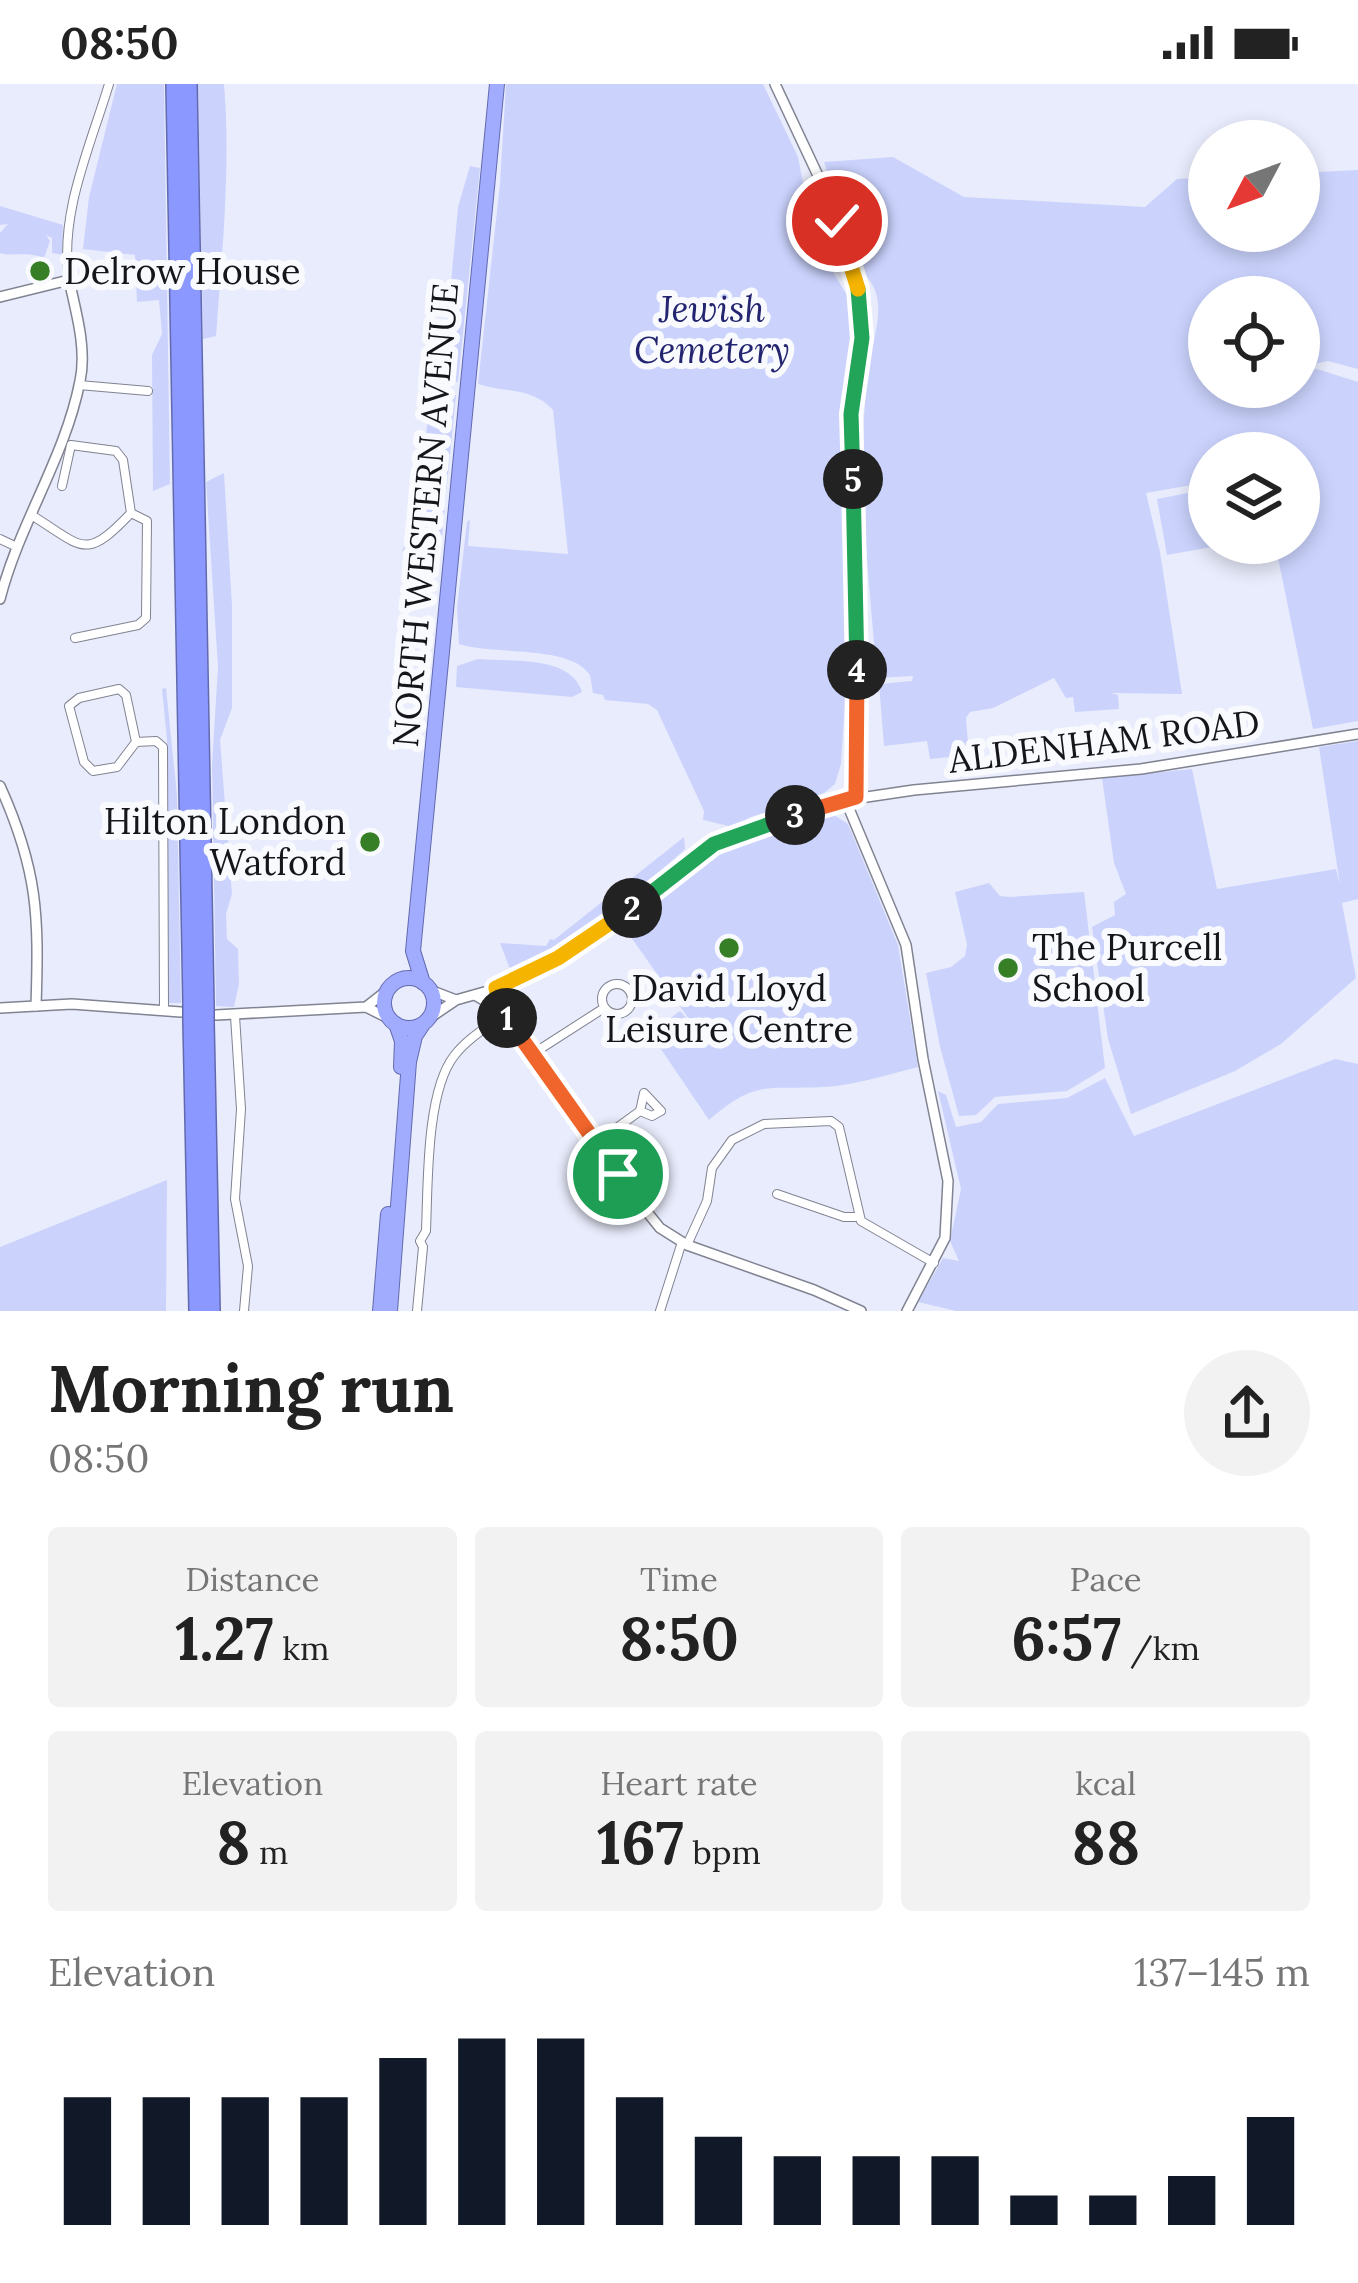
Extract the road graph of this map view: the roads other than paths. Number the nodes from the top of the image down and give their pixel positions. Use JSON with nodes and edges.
{"nodes":[{"id":1,"x":109,"y":84,"type":"edge"},
{"id":2,"x":174,"y":84,"type":"edge"},
{"id":3,"x":189,"y":84,"type":"edge"},
{"id":4,"x":496,"y":84,"type":"edge"},
{"id":5,"x":775,"y":84,"type":"edge"},
{"id":6,"x":69,"y":280,"type":"junction"},
{"id":7,"x":0,"y":297,"type":"edge"},
{"id":8,"x":79,"y":385,"type":"junction"},
{"id":9,"x":148,"y":391,"type":"dead end"},
{"id":10,"x":62,"y":486,"type":"dead end"},
{"id":11,"x":131,"y":513,"type":"junction"},
{"id":12,"x":32,"y":516,"type":"junction"},
{"id":13,"x":0,"y":539,"type":"edge"},
{"id":14,"x":16,"y":547,"type":"junction"},
{"id":15,"x":0,"y":598,"type":"edge"},
{"id":16,"x":75,"y":638,"type":"dead end"},
{"id":17,"x":1358,"y":734,"type":"edge"},
{"id":18,"x":136,"y":742,"type":"junction"},
{"id":19,"x":0,"y":786,"type":"edge"},
{"id":20,"x":851,"y":798,"type":"junction"},
{"id":21,"x":413,"y":951,"type":"junction"},
{"id":22,"x":426,"y":987,"type":"junction"},
{"id":23,"x":389,"y":988,"type":"junction"},
{"id":24,"x":496,"y":988,"type":"junction"},
{"id":25,"x":475,"y":995,"type":"junction"},
{"id":26,"x":455,"y":1000,"type":"junction"},
{"id":27,"x":36,"y":1006,"type":"junction"},
{"id":28,"x":366,"y":1007,"type":"junction"},
{"id":29,"x":0,"y":1008,"type":"edge"},
{"id":30,"x":604,"y":1008,"type":"junction"},
{"id":31,"x":164,"y":1010,"type":"junction"},
{"id":32,"x":502,"y":1012,"type":"junction"},
{"id":33,"x":198,"y":1013,"type":"junction"},
{"id":34,"x":236,"y":1016,"type":"junction"},
{"id":35,"x":425,"y":1021,"type":"junction"},
{"id":36,"x":393,"y":1022,"type":"junction"},
{"id":37,"x":534,"y":1053,"type":"junction"},
{"id":38,"x":640,"y":1111,"type":"dead end"},
{"id":39,"x":596,"y":1143,"type":"junction"},
{"id":40,"x":777,"y":1194,"type":"dead end"},
{"id":41,"x":859,"y":1216,"type":"junction"},
{"id":42,"x":203,"y":1231,"type":"junction"},
{"id":43,"x":396,"y":1235,"type":"junction"},
{"id":44,"x":420,"y":1241,"type":"junction"},
{"id":45,"x":685,"y":1244,"type":"junction"},
{"id":46,"x":934,"y":1264,"type":"junction"},
{"id":47,"x":388,"y":1308,"type":"edge"},
{"id":48,"x":188,"y":1311,"type":"edge"},
{"id":49,"x":197,"y":1311,"type":"edge"},
{"id":50,"x":215,"y":1311,"type":"edge"},
{"id":51,"x":244,"y":1311,"type":"edge"},
{"id":52,"x":417,"y":1311,"type":"edge"},
{"id":53,"x":660,"y":1311,"type":"edge"},
{"id":54,"x":861,"y":1311,"type":"edge"},
{"id":55,"x":907,"y":1311,"type":"edge"}],
"edges":[{"from":1,"to":6,"type":"street"},
{"from":2,"to":33,"type":"highway"},
{"from":3,"to":33,"type":"highway"},
{"from":4,"to":21,"type":"highway","name":"NORTH WESTERN AVENUE"},
{"from":5,"to":20,"type":"street"},
{"from":6,"to":7,"type":"street"},
{"from":6,"to":8,"type":"street"},
{"from":8,"to":9,"type":"street"},
{"from":8,"to":12,"type":"street"},
{"from":10,"to":11,"type":"street"},
{"from":11,"to":12,"type":"street"},
{"from":11,"to":16,"type":"street"},
{"from":12,"to":14,"type":"street"},
{"from":13,"to":14,"type":"street"},
{"from":14,"to":15,"type":"street"},
{"from":17,"to":20,"type":"street","name":"ALDENHAM ROAD"},
{"from":18,"to":18,"type":"street"},
{"from":18,"to":31,"type":"street"},
{"from":19,"to":27,"type":"street"},
{"from":20,"to":24,"type":"street","name":"ALDENHAM ROAD"},
{"from":20,"to":46,"type":"street"},
{"from":21,"to":22,"type":"highway","name":"NORTH WESTERN AVENUE"},
{"from":21,"to":23,"type":"highway","name":"NORTH WESTERN AVENUE"},
{"from":22,"to":23,"type":"highway"},
{"from":22,"to":26,"type":"street"},
{"from":22,"to":35,"type":"highway"},
{"from":23,"to":28,"type":"street"},
{"from":23,"to":36,"type":"highway"},
{"from":24,"to":25,"type":"street","name":"ALDENHAM ROAD"},
{"from":24,"to":32,"type":"street"},
{"from":25,"to":26,"type":"street","name":"ALDENHAM ROAD"},
{"from":25,"to":32,"type":"street"},
{"from":26,"to":35,"type":"street"},
{"from":27,"to":29,"type":"street"},
{"from":27,"to":31,"type":"street"},
{"from":28,"to":34,"type":"street"},
{"from":28,"to":36,"type":"street"},
{"from":30,"to":30,"type":"street"},
{"from":30,"to":37,"type":"street"},
{"from":31,"to":33,"type":"street"},
{"from":32,"to":37,"type":"street"},
{"from":32,"to":44,"type":"street"},
{"from":33,"to":34,"type":"street"},
{"from":33,"to":42,"type":"highway"},
{"from":34,"to":51,"type":"street"},
{"from":35,"to":36,"type":"highway"},
{"from":35,"to":43,"type":"highway"},
{"from":36,"to":47,"type":"highway"},
{"from":37,"to":39,"type":"street"},
{"from":38,"to":39,"type":"street"},
{"from":39,"to":45,"type":"street"},
{"from":40,"to":41,"type":"street"},
{"from":41,"to":45,"type":"street"},
{"from":41,"to":46,"type":"street"},
{"from":42,"to":48,"type":"highway"},
{"from":42,"to":49,"type":"highway"},
{"from":42,"to":50,"type":"highway"},
{"from":43,"to":44,"type":"street"},
{"from":43,"to":47,"type":"highway"},
{"from":44,"to":52,"type":"street"},
{"from":45,"to":53,"type":"street"},
{"from":45,"to":54,"type":"street"},
{"from":46,"to":55,"type":"street"}]}
